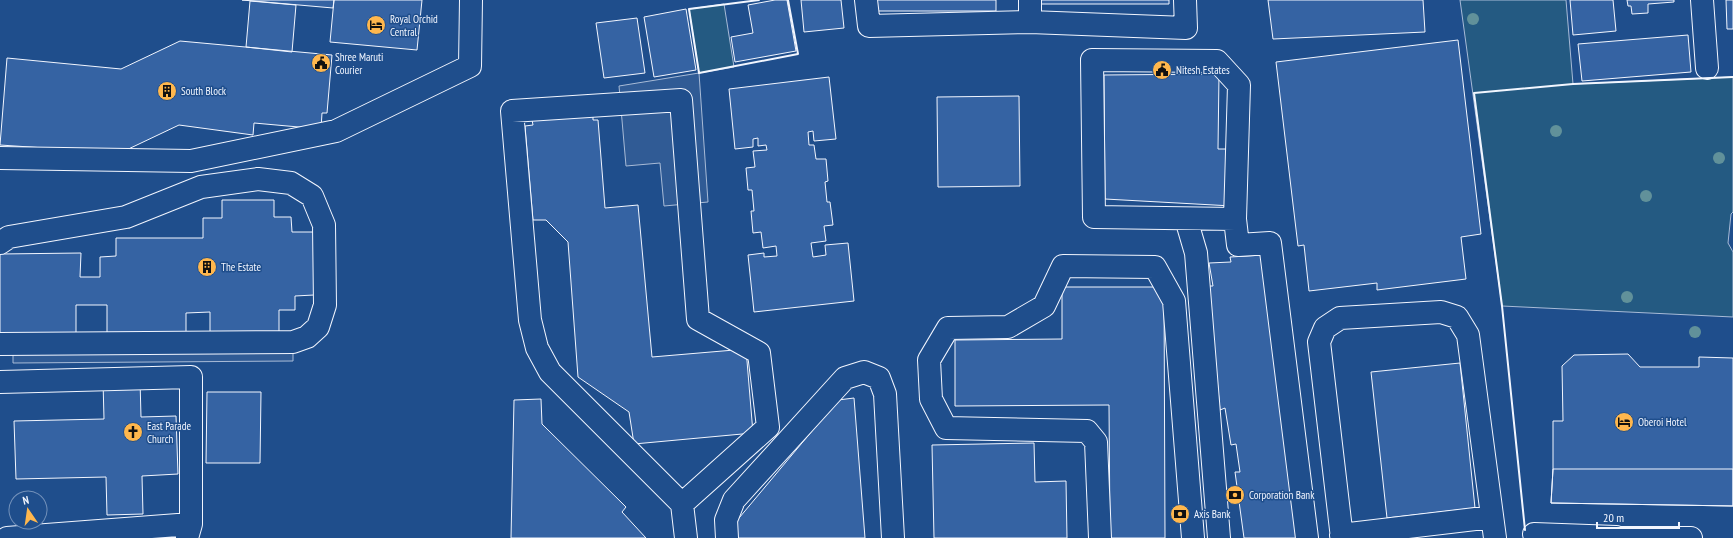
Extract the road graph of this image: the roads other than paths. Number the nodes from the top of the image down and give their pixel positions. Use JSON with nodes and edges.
{"nodes":[{"id":1,"x":471,"y":0,"type":"edge"},
{"id":2,"x":866,"y":0,"type":"edge"},
{"id":3,"x":1030,"y":0,"type":"edge"},
{"id":4,"x":1185,"y":0,"type":"edge"},
{"id":5,"x":1702,"y":0,"type":"edge"},
{"id":6,"x":1030,"y":22,"type":"junction"},
{"id":7,"x":1707,"y":68,"type":"dead end"},
{"id":8,"x":0,"y":158,"type":"edge"},
{"id":9,"x":1186,"y":219,"type":"junction"},
{"id":10,"x":1235,"y":219,"type":"junction"},
{"id":11,"x":0,"y":243,"type":"edge"},
{"id":12,"x":0,"y":344,"type":"edge"},
{"id":13,"x":0,"y":354,"type":"edge"},
{"id":14,"x":24,"y":354,"type":"dead end"},
{"id":15,"x":0,"y":382,"type":"edge"},
{"id":16,"x":682,"y":504,"type":"junction"},
{"id":17,"x":1492,"y":517,"type":"junction"},
{"id":18,"x":189,"y":531,"type":"edge"},
{"id":19,"x":1534,"y":534,"type":"dead end"},
{"id":20,"x":1342,"y":536,"type":"edge"},
{"id":21,"x":7,"y":538,"type":"edge"},
{"id":22,"x":686,"y":538,"type":"edge"},
{"id":23,"x":727,"y":538,"type":"edge"},
{"id":24,"x":893,"y":538,"type":"edge"},
{"id":25,"x":1100,"y":538,"type":"edge"},
{"id":26,"x":1193,"y":538,"type":"edge"},
{"id":27,"x":1219,"y":538,"type":"edge"},
{"id":28,"x":1307,"y":538,"type":"edge"},
{"id":29,"x":1496,"y":538,"type":"edge"},
{"id":30,"x":1616,"y":538,"type":"edge"},
{"id":31,"x":1691,"y":538,"type":"edge"}],
"edges":[{"from":1,"to":8,"type":"street"},
{"from":2,"to":6,"type":"street"},
{"from":3,"to":6,"type":"street"},
{"from":4,"to":6,"type":"street"},
{"from":5,"to":7,"type":"street"},
{"from":9,"to":10,"type":"street"},
{"from":9,"to":10,"type":"street"},
{"from":9,"to":27,"type":"street"},
{"from":10,"to":28,"type":"street"},
{"from":11,"to":12,"type":"street"},
{"from":13,"to":14,"type":"street"},
{"from":15,"to":18,"type":"street"},
{"from":16,"to":16,"type":"street"},
{"from":16,"to":22,"type":"street"},
{"from":17,"to":20,"type":"street"},
{"from":17,"to":20,"type":"street"},
{"from":17,"to":29,"type":"street"},
{"from":18,"to":21,"type":"street"},
{"from":19,"to":30,"type":"street"},
{"from":23,"to":24,"type":"street"},
{"from":25,"to":26,"type":"street"},
{"from":30,"to":31,"type":"street"}]}
